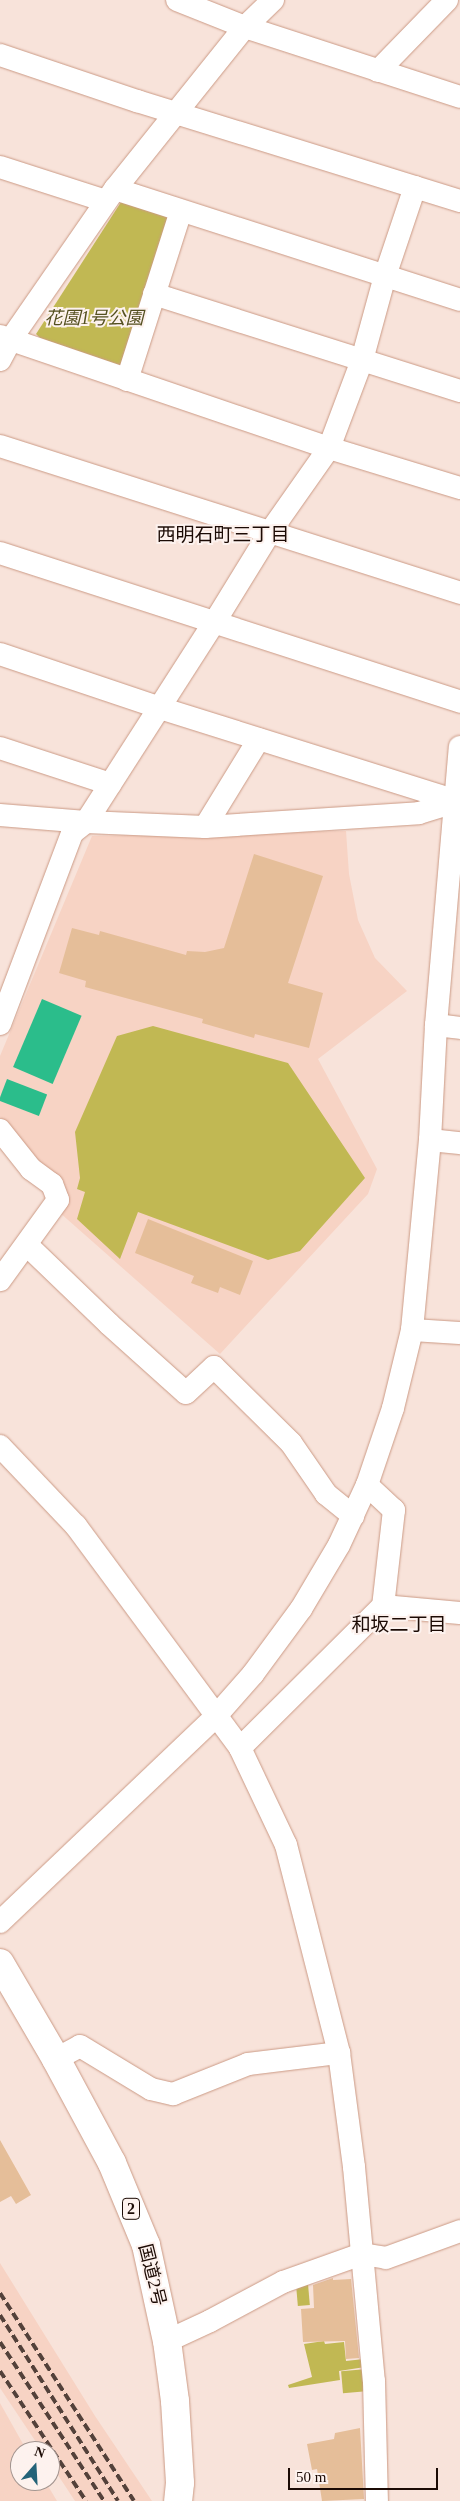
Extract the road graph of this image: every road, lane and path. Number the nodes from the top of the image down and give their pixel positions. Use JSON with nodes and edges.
{"nodes":[{"id":1,"x":177,"y":0,"type":"edge"},
{"id":2,"x":273,"y":0,"type":"edge"},
{"id":3,"x":447,"y":0,"type":"edge"},
{"id":4,"x":245,"y":27,"type":"junction"},
{"id":5,"x":0,"y":55,"type":"edge"},
{"id":6,"x":378,"y":71,"type":"junction"},
{"id":7,"x":460,"y":97,"type":"edge"},
{"id":8,"x":175,"y":112,"type":"junction"},
{"id":9,"x":0,"y":167,"type":"edge"},
{"id":10,"x":415,"y":187,"type":"junction"},
{"id":11,"x":110,"y":195,"type":"junction"},
{"id":12,"x":460,"y":202,"type":"edge"},
{"id":13,"x":181,"y":211,"type":"junction"},
{"id":14,"x":385,"y":276,"type":"junction"},
{"id":15,"x":154,"y":294,"type":"junction"},
{"id":16,"x":460,"y":300,"type":"edge"},
{"id":17,"x":6,"y":338,"type":"edge"},
{"id":18,"x":0,"y":360,"type":"edge"},
{"id":19,"x":362,"y":360,"type":"junction"},
{"id":20,"x":126,"y":380,"type":"junction"},
{"id":21,"x":460,"y":391,"type":"edge"},
{"id":22,"x":0,"y":446,"type":"edge"},
{"id":23,"x":329,"y":448,"type":"junction"},
{"id":24,"x":460,"y":488,"type":"edge"},
{"id":25,"x":270,"y":532,"type":"junction"},
{"id":26,"x":0,"y":553,"type":"edge"},
{"id":27,"x":460,"y":593,"type":"edge"},
{"id":28,"x":214,"y":623,"type":"junction"},
{"id":29,"x":0,"y":654,"type":"edge"},
{"id":30,"x":460,"y":702,"type":"edge"},
{"id":31,"x":160,"y":708,"type":"junction"},
{"id":32,"x":258,"y":739,"type":"junction"},
{"id":33,"x":460,"y":747,"type":"edge"},
{"id":34,"x":0,"y":748,"type":"edge"},
{"id":35,"x":110,"y":784,"type":"junction"},
{"id":36,"x":458,"y":802,"type":"edge"},
{"id":37,"x":0,"y":815,"type":"edge"},
{"id":38,"x":86,"y":822,"type":"junction"},
{"id":39,"x":205,"y":827,"type":"junction"},
{"id":40,"x":452,"y":911,"type":"edge"},
{"id":41,"x":0,"y":1024,"type":"edge"},
{"id":42,"x":436,"y":1025,"type":"junction"},
{"id":43,"x":460,"y":1028,"type":"edge"},
{"id":44,"x":0,"y":1130,"type":"edge"},
{"id":45,"x":430,"y":1140,"type":"junction"},
{"id":46,"x":460,"y":1143,"type":"edge"},
{"id":47,"x":27,"y":1245,"type":"junction"},
{"id":48,"x":0,"y":1280,"type":"edge"},
{"id":49,"x":412,"y":1330,"type":"junction"},
{"id":50,"x":460,"y":1333,"type":"edge"},
{"id":51,"x":0,"y":1446,"type":"edge"},
{"id":52,"x":368,"y":1485,"type":"junction"},
{"id":53,"x":353,"y":1516,"type":"junction"},
{"id":54,"x":383,"y":1606,"type":"junction"},
{"id":55,"x":460,"y":1613,"type":"edge"},
{"id":56,"x":216,"y":1716,"type":"junction"},
{"id":57,"x":240,"y":1748,"type":"junction"},
{"id":58,"x":0,"y":1922,"type":"edge"},
{"id":59,"x":0,"y":1963,"type":"edge"},
{"id":60,"x":340,"y":2053,"type":"junction"},
{"id":61,"x":56,"y":2059,"type":"junction"},
{"id":62,"x":460,"y":2231,"type":"edge"},
{"id":63,"x":362,"y":2254,"type":"junction"},
{"id":64,"x":167,"y":2341,"type":"junction"},
{"id":65,"x":179,"y":2492,"type":"edge"},
{"id":66,"x":377,"y":2501,"type":"edge"}],
"edges":[{"from":1,"to":4,"type":"street"},
{"from":2,"to":4,"type":"street"},
{"from":3,"to":6,"type":"street"},
{"from":4,"to":6,"type":"street"},
{"from":4,"to":8,"type":"street"},
{"from":5,"to":8,"type":"street"},
{"from":6,"to":7,"type":"street"},
{"from":8,"to":10,"type":"street"},
{"from":8,"to":11,"type":"street"},
{"from":9,"to":11,"type":"street"},
{"from":10,"to":12,"type":"street"},
{"from":10,"to":14,"type":"street"},
{"from":11,"to":13,"type":"street"},
{"from":11,"to":17,"type":"street"},
{"from":13,"to":14,"type":"street"},
{"from":13,"to":15,"type":"street"},
{"from":14,"to":16,"type":"street"},
{"from":14,"to":19,"type":"street"},
{"from":15,"to":19,"type":"street"},
{"from":15,"to":20,"type":"street"},
{"from":17,"to":18,"type":"street"},
{"from":17,"to":20,"type":"street"},
{"from":19,"to":21,"type":"street"},
{"from":19,"to":23,"type":"street"},
{"from":20,"to":23,"type":"street"},
{"from":22,"to":25,"type":"street"},
{"from":23,"to":24,"type":"street"},
{"from":23,"to":25,"type":"street"},
{"from":25,"to":27,"type":"street"},
{"from":25,"to":28,"type":"street"},
{"from":26,"to":28,"type":"street"},
{"from":28,"to":30,"type":"street"},
{"from":28,"to":31,"type":"street"},
{"from":29,"to":31,"type":"street"},
{"from":31,"to":32,"type":"street"},
{"from":31,"to":35,"type":"street"},
{"from":32,"to":36,"type":"street"},
{"from":32,"to":39,"type":"street"},
{"from":33,"to":36,"type":"street"},
{"from":34,"to":35,"type":"street"},
{"from":35,"to":38,"type":"street"},
{"from":36,"to":39,"type":"street"},
{"from":36,"to":40,"type":"street"},
{"from":37,"to":38,"type":"street"},
{"from":38,"to":39,"type":"street"},
{"from":38,"to":41,"type":"street"},
{"from":40,"to":42,"type":"street"},
{"from":42,"to":43,"type":"street"},
{"from":42,"to":45,"type":"street"},
{"from":44,"to":47,"type":"street"},
{"from":45,"to":46,"type":"street"},
{"from":45,"to":49,"type":"street"},
{"from":47,"to":48,"type":"street"},
{"from":47,"to":53,"type":"street"},
{"from":49,"to":50,"type":"street"},
{"from":49,"to":52,"type":"street"},
{"from":51,"to":56,"type":"street"},
{"from":52,"to":53,"type":"street"},
{"from":52,"to":54,"type":"street"},
{"from":53,"to":56,"type":"street"},
{"from":54,"to":55,"type":"street"},
{"from":54,"to":57,"type":"street"},
{"from":56,"to":57,"type":"street"},
{"from":56,"to":58,"type":"street"},
{"from":57,"to":60,"type":"street"},
{"from":59,"to":61,"type":"highway","name":"国道2号","number":"2"},
{"from":60,"to":61,"type":"street"},
{"from":60,"to":63,"type":"street"},
{"from":61,"to":64,"type":"highway","name":"国道2号","number":"2"},
{"from":62,"to":63,"type":"street"},
{"from":63,"to":64,"type":"street"},
{"from":63,"to":66,"type":"street"},
{"from":64,"to":65,"type":"highway","name":"国道2号","number":"2"}]}
